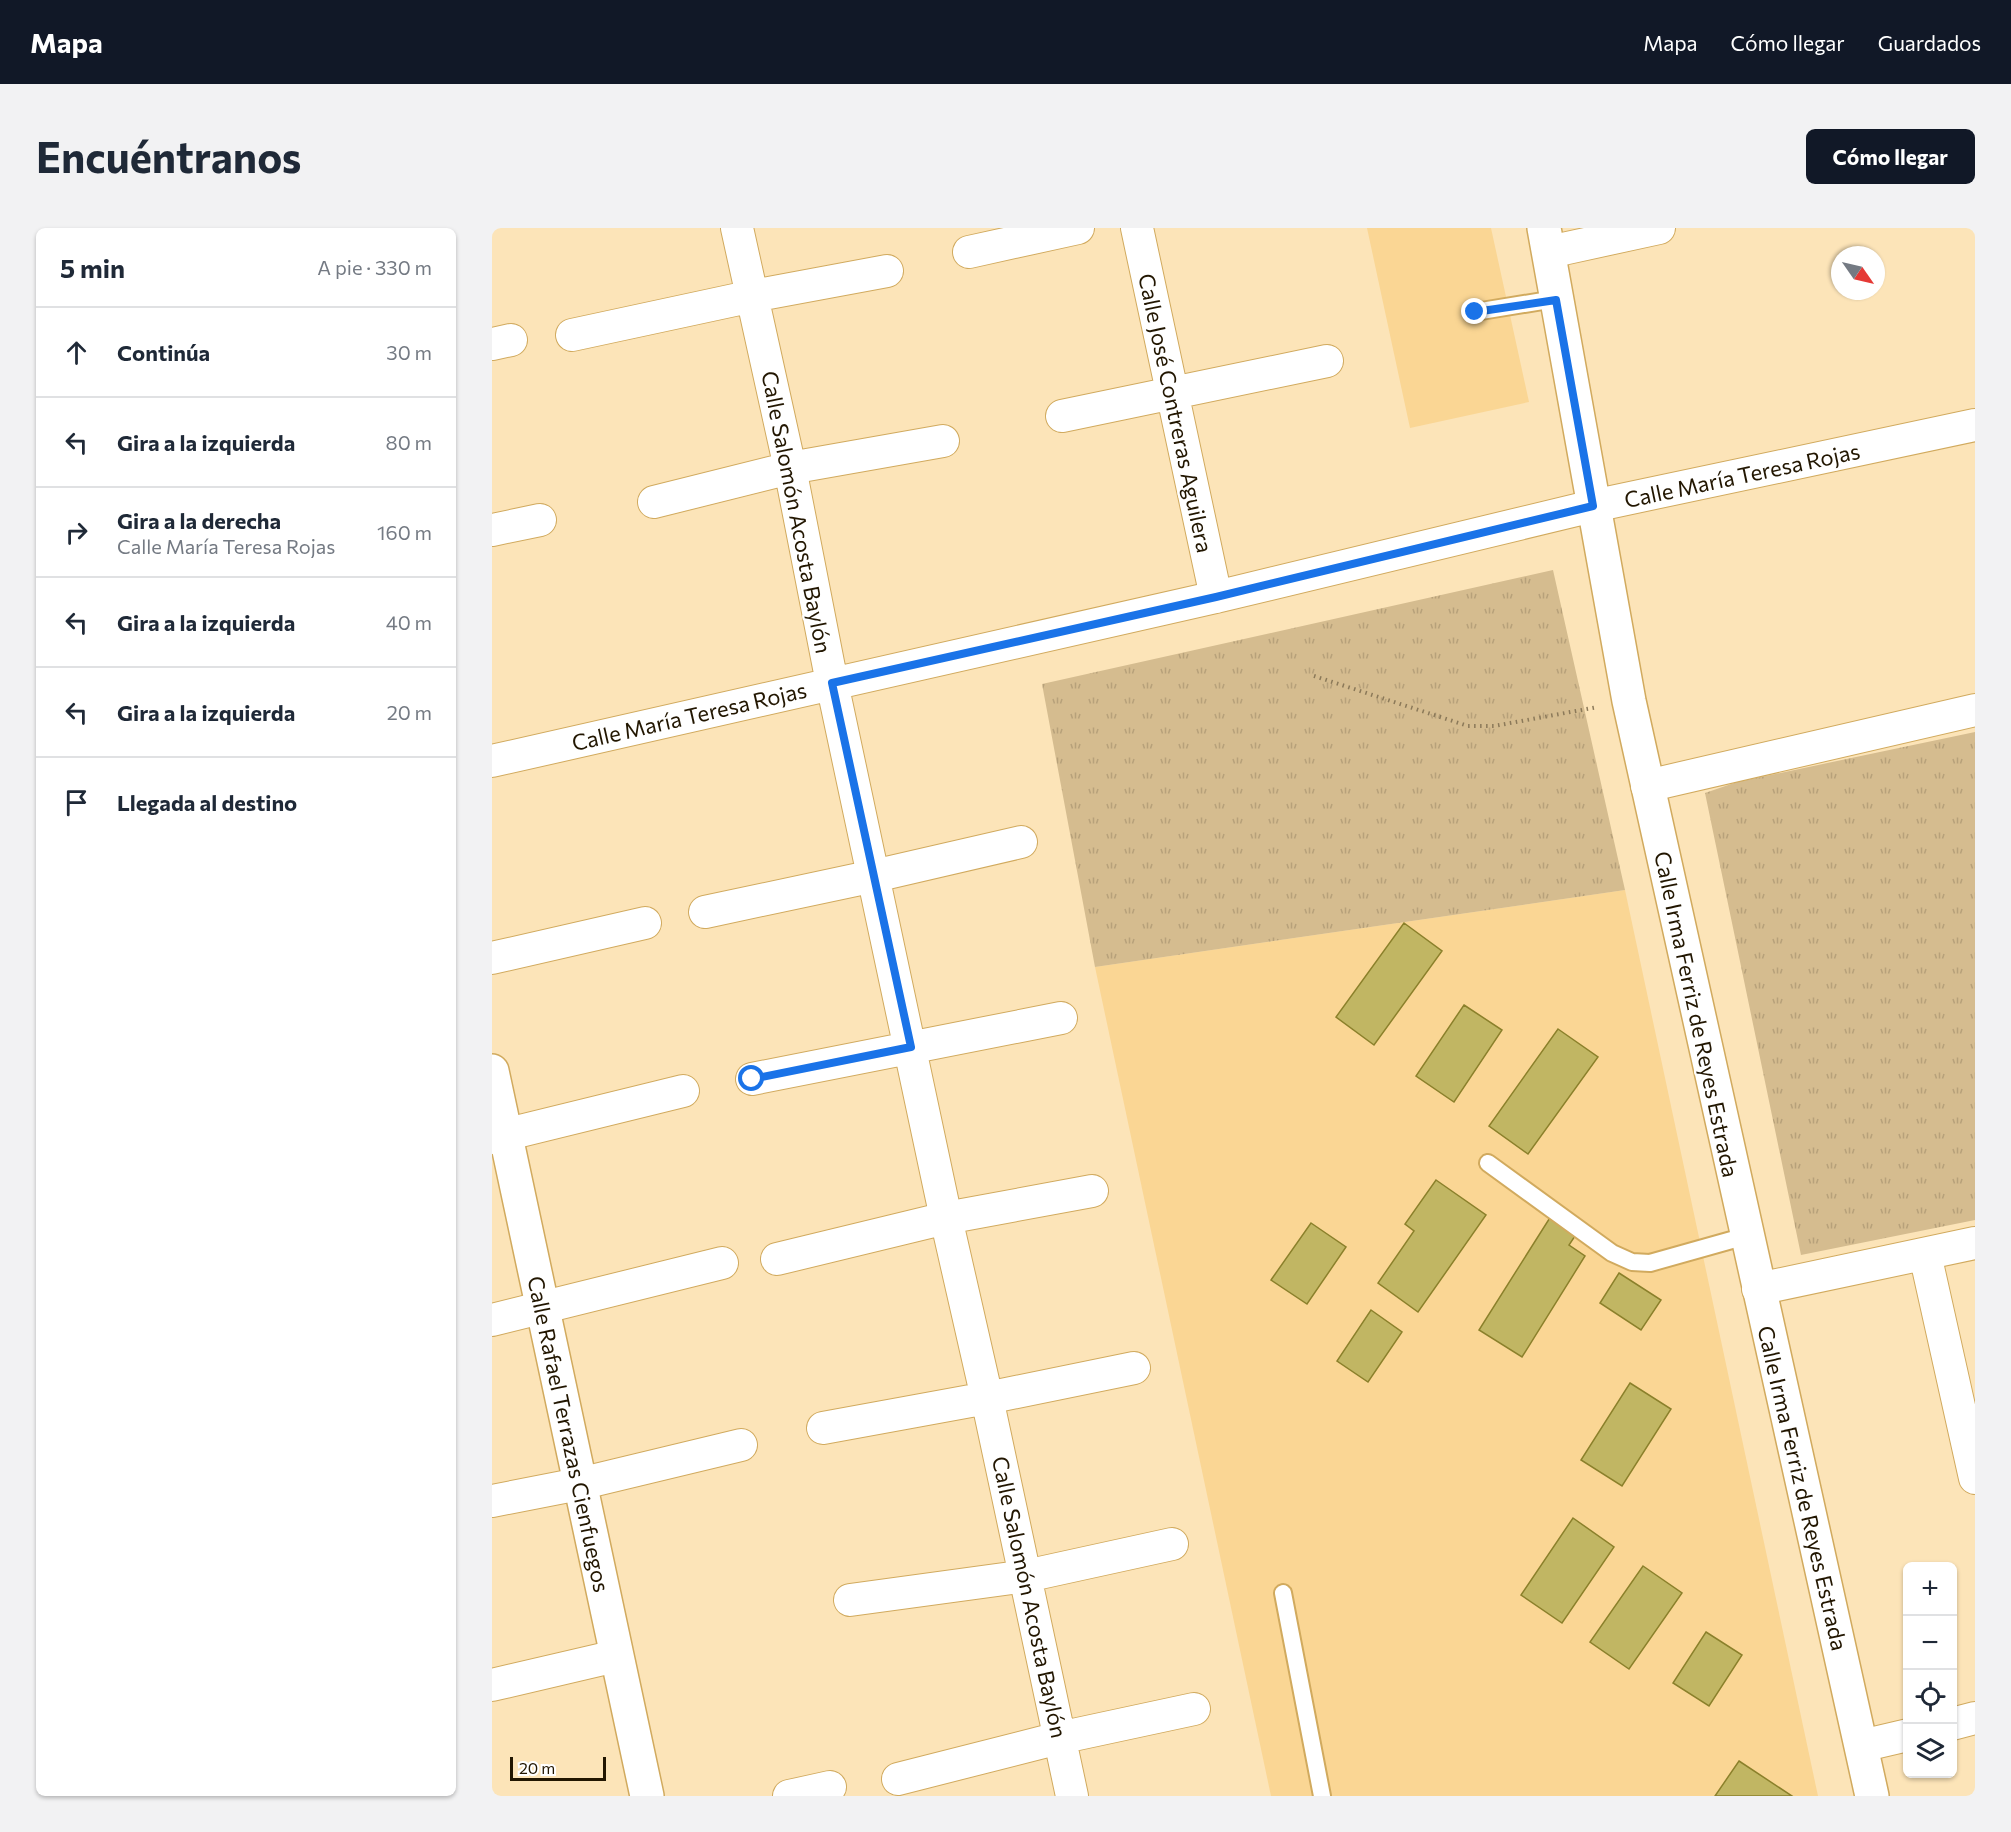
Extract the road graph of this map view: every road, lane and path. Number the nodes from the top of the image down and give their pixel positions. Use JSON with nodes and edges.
{"nodes":[{"id":1,"x":737,"y":228,"type":"edge"},
{"id":2,"x":1078,"y":228,"type":"edge"},
{"id":3,"x":1137,"y":228,"type":"edge"},
{"id":4,"x":1659,"y":228,"type":"edge"},
{"id":5,"x":1546,"y":240,"type":"edge"},
{"id":6,"x":969,"y":252,"type":"dead end"},
{"id":7,"x":887,"y":271,"type":"dead end"},
{"id":8,"x":753,"y":296,"type":"junction"},
{"id":9,"x":1556,"y":300,"type":"junction"},
{"id":10,"x":1475,"y":312,"type":"dead end"},
{"id":11,"x":572,"y":335,"type":"dead end"},
{"id":12,"x":1327,"y":361,"type":"dead end"},
{"id":13,"x":1172,"y":393,"type":"junction"},
{"id":14,"x":1062,"y":416,"type":"dead end"},
{"id":15,"x":1975,"y":425,"type":"edge"},
{"id":16,"x":943,"y":441,"type":"dead end"},
{"id":17,"x":790,"y":468,"type":"junction"},
{"id":18,"x":654,"y":502,"type":"dead end"},
{"id":19,"x":1593,"y":506,"type":"junction"},
{"id":20,"x":540,"y":520,"type":"dead end"},
{"id":21,"x":492,"y":530,"type":"edge"},
{"id":22,"x":1216,"y":597,"type":"junction"},
{"id":23,"x":1314,"y":676,"type":"dead end"},
{"id":24,"x":832,"y":683,"type":"junction"},
{"id":25,"x":1629,"y":702,"type":"junction"},
{"id":26,"x":1975,"y":710,"type":"edge"},
{"id":27,"x":492,"y":761,"type":"edge"},
{"id":28,"x":1647,"y":786,"type":"junction"},
{"id":29,"x":1021,"y":842,"type":"dead end"},
{"id":30,"x":874,"y":876,"type":"junction"},
{"id":31,"x":705,"y":912,"type":"dead end"},
{"id":32,"x":645,"y":923,"type":"dead end"},
{"id":33,"x":492,"y":958,"type":"edge"},
{"id":34,"x":1061,"y":1018,"type":"dead end"},
{"id":35,"x":911,"y":1047,"type":"junction"},
{"id":36,"x":492,"y":1071,"type":"edge"},
{"id":37,"x":752,"y":1079,"type":"dead end"},
{"id":38,"x":683,"y":1091,"type":"dead end"},
{"id":39,"x":499,"y":1137,"type":"edge"},
{"id":40,"x":1488,"y":1163,"type":"dead end"},
{"id":41,"x":1092,"y":1191,"type":"dead end"},
{"id":42,"x":946,"y":1218,"type":"junction"},
{"id":43,"x":1746,"y":1236,"type":"junction"},
{"id":44,"x":1975,"y":1243,"type":"edge"},
{"id":45,"x":1925,"y":1254,"type":"junction"},
{"id":46,"x":777,"y":1259,"type":"dead end"},
{"id":47,"x":722,"y":1263,"type":"dead end"},
{"id":48,"x":1758,"y":1289,"type":"junction"},
{"id":49,"x":542,"y":1308,"type":"junction"},
{"id":50,"x":492,"y":1320,"type":"edge"},
{"id":51,"x":1134,"y":1368,"type":"dead end"},
{"id":52,"x":987,"y":1398,"type":"junction"},
{"id":53,"x":824,"y":1428,"type":"dead end"},
{"id":54,"x":741,"y":1445,"type":"dead end"},
{"id":55,"x":1975,"y":1478,"type":"edge"},
{"id":56,"x":579,"y":1484,"type":"junction"},
{"id":57,"x":492,"y":1501,"type":"edge"},
{"id":58,"x":1172,"y":1544,"type":"dead end"},
{"id":59,"x":1026,"y":1576,"type":"junction"},
{"id":60,"x":1283,"y":1593,"type":"dead end"},
{"id":61,"x":850,"y":1600,"type":"dead end"},
{"id":62,"x":616,"y":1656,"type":"junction"},
{"id":63,"x":492,"y":1685,"type":"edge"},
{"id":64,"x":1194,"y":1709,"type":"dead end"},
{"id":65,"x":1975,"y":1718,"type":"edge"},
{"id":66,"x":1957,"y":1723,"type":"edge"},
{"id":67,"x":1903,"y":1736,"type":"edge"},
{"id":68,"x":1059,"y":1738,"type":"junction"},
{"id":69,"x":1861,"y":1746,"type":"junction"},
{"id":70,"x":898,"y":1779,"type":"dead end"},
{"id":71,"x":831,"y":1787,"type":"dead end"},
{"id":72,"x":647,"y":1796,"type":"edge"},
{"id":73,"x":789,"y":1796,"type":"edge"},
{"id":74,"x":1072,"y":1796,"type":"edge"},
{"id":75,"x":1322,"y":1796,"type":"edge"},
{"id":76,"x":1872,"y":1796,"type":"edge"}],
"edges":[{"from":1,"to":8,"type":"street","name":"Calle Salomón Acosta Baylón"},
{"from":2,"to":6,"type":"street"},
{"from":3,"to":13,"type":"street","name":"Calle José Contreras Aguilera"},
{"from":4,"to":5,"type":"street"},
{"from":5,"to":9,"type":"street","name":"Calle Irma Ferriz de Reyes Estrada"},
{"from":7,"to":8,"type":"street"},
{"from":8,"to":11,"type":"street"},
{"from":8,"to":17,"type":"street","name":"Calle Salomón Acosta Baylón"},
{"from":9,"to":10,"type":"lane"},
{"from":9,"to":19,"type":"street","name":"Calle Irma Ferriz de Reyes Estrada"},
{"from":12,"to":13,"type":"street"},
{"from":13,"to":14,"type":"street"},
{"from":13,"to":22,"type":"street","name":"Calle José Contreras Aguilera"},
{"from":15,"to":19,"type":"street","name":"Calle María Teresa Rojas"},
{"from":16,"to":17,"type":"street"},
{"from":17,"to":18,"type":"street"},
{"from":17,"to":24,"type":"street","name":"Calle Salomón Acosta Baylón"},
{"from":19,"to":22,"type":"street","name":"Calle María Teresa Rojas"},
{"from":19,"to":25,"type":"street","name":"Calle Irma Ferriz de Reyes Estrada"},
{"from":20,"to":21,"type":"street"},
{"from":22,"to":24,"type":"street","name":"Calle María Teresa Rojas"},
{"from":23,"to":25,"type":"path"},
{"from":24,"to":27,"type":"street","name":"Calle María Teresa Rojas"},
{"from":24,"to":30,"type":"street","name":"Calle Salomón Acosta Baylón"},
{"from":25,"to":28,"type":"street","name":"Calle Irma Ferriz de Reyes Estrada"},
{"from":26,"to":28,"type":"street"},
{"from":28,"to":43,"type":"street","name":"Calle Irma Ferriz de Reyes Estrada"},
{"from":29,"to":30,"type":"street"},
{"from":30,"to":31,"type":"street"},
{"from":30,"to":35,"type":"street","name":"Calle Salomón Acosta Baylón"},
{"from":32,"to":33,"type":"street"},
{"from":34,"to":35,"type":"street"},
{"from":35,"to":37,"type":"street"},
{"from":35,"to":42,"type":"street","name":"Calle Salomón Acosta Baylón"},
{"from":36,"to":39,"type":"street","name":"Calle Rafael Terrazas Cienfuegos"},
{"from":38,"to":39,"type":"street"},
{"from":39,"to":49,"type":"street","name":"Calle Rafael Terrazas Cienfuegos"},
{"from":40,"to":43,"type":"lane"},
{"from":41,"to":42,"type":"street"},
{"from":42,"to":46,"type":"street"},
{"from":42,"to":52,"type":"street","name":"Calle Salomón Acosta Baylón"},
{"from":43,"to":48,"type":"street","name":"Calle Irma Ferriz de Reyes Estrada"},
{"from":44,"to":45,"type":"street"},
{"from":45,"to":48,"type":"street"},
{"from":45,"to":55,"type":"street"},
{"from":47,"to":49,"type":"street"},
{"from":48,"to":69,"type":"street","name":"Calle Irma Ferriz de Reyes Estrada"},
{"from":49,"to":50,"type":"street"},
{"from":49,"to":56,"type":"street","name":"Calle Rafael Terrazas Cienfuegos"},
{"from":51,"to":52,"type":"street"},
{"from":52,"to":53,"type":"street"},
{"from":52,"to":59,"type":"street","name":"Calle Salomón Acosta Baylón"},
{"from":54,"to":56,"type":"street"},
{"from":56,"to":57,"type":"street"},
{"from":56,"to":62,"type":"street","name":"Calle Rafael Terrazas Cienfuegos"},
{"from":58,"to":59,"type":"street"},
{"from":59,"to":61,"type":"street"},
{"from":59,"to":68,"type":"street","name":"Calle Salomón Acosta Baylón"},
{"from":60,"to":75,"type":"lane"},
{"from":62,"to":63,"type":"street"},
{"from":62,"to":72,"type":"street","name":"Calle Rafael Terrazas Cienfuegos"},
{"from":64,"to":68,"type":"street"},
{"from":65,"to":66,"type":"street"},
{"from":67,"to":69,"type":"street"},
{"from":68,"to":70,"type":"street"},
{"from":68,"to":74,"type":"street","name":"Calle Salomón Acosta Baylón"},
{"from":69,"to":76,"type":"street","name":"Calle Irma Ferriz de Reyes Estrada"},
{"from":71,"to":73,"type":"street"}]}
